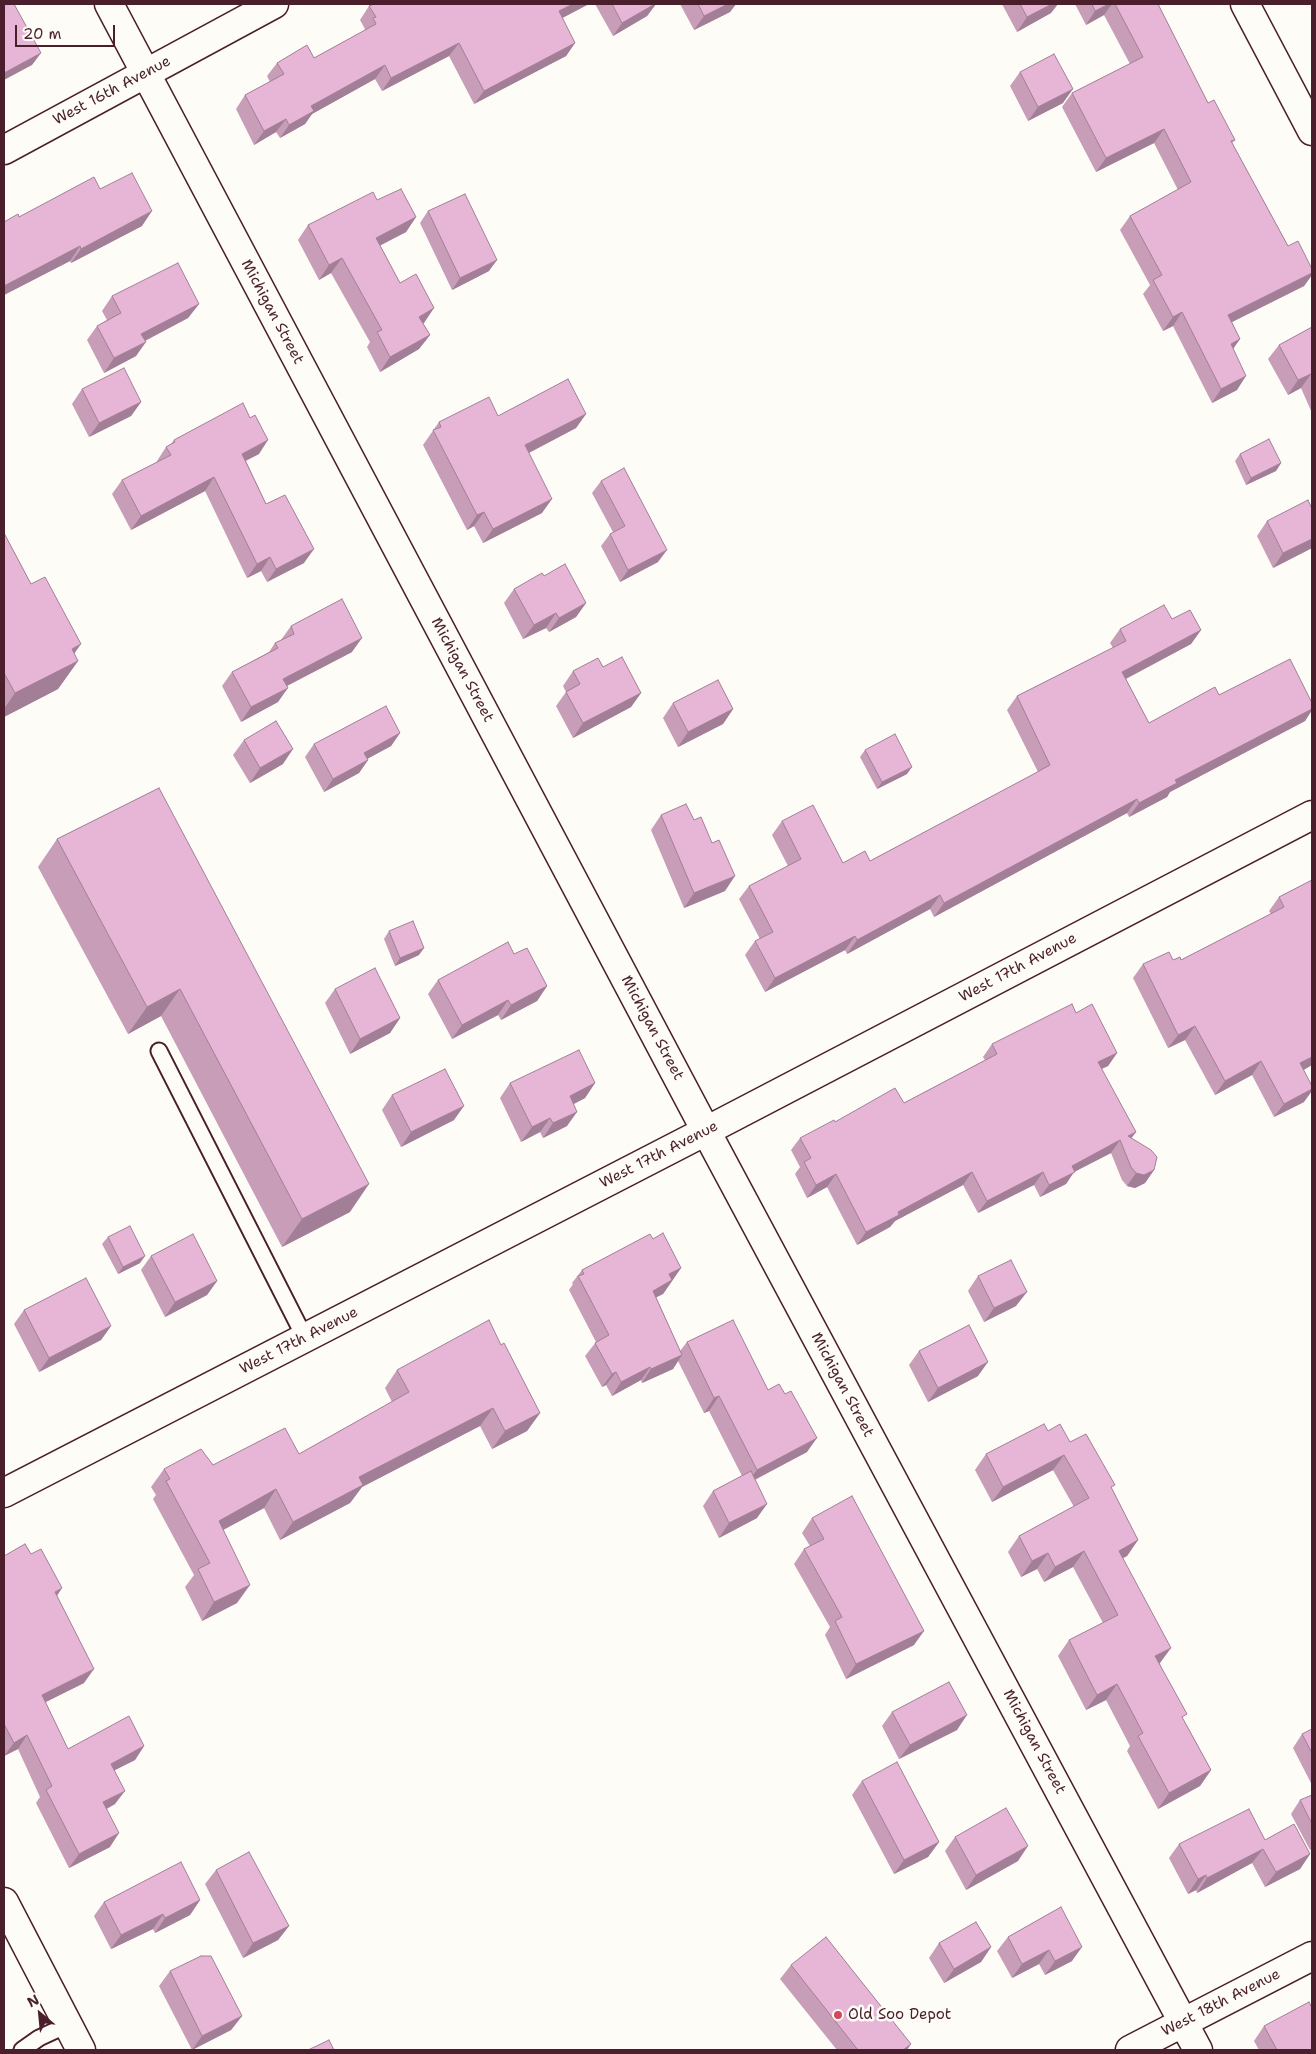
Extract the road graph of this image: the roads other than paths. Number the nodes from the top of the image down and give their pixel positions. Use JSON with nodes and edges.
{"nodes":[{"id":1,"x":109,"y":4,"type":"edge"},
{"id":2,"x":274,"y":4,"type":"edge"},
{"id":3,"x":1245,"y":4,"type":"edge"},
{"id":4,"x":145,"y":73,"type":"junction"},
{"id":5,"x":1312,"y":131,"type":"edge"},
{"id":6,"x":4,"y":150,"type":"edge"},
{"id":7,"x":1312,"y":815,"type":"edge"},
{"id":8,"x":159,"y":1050,"type":"dead end"},
{"id":9,"x":706,"y":1131,"type":"junction"},
{"id":10,"x":305,"y":1338,"type":"junction"},
{"id":11,"x":4,"y":1492,"type":"edge"},
{"id":12,"x":4,"y":1902,"type":"edge"},
{"id":13,"x":1312,"y":1956,"type":"edge"},
{"id":14,"x":1184,"y":2022,"type":"junction"},
{"id":15,"x":67,"y":2025,"type":"junction"},
{"id":16,"x":22,"y":2050,"type":"edge"},
{"id":17,"x":81,"y":2050,"type":"edge"},
{"id":18,"x":1130,"y":2050,"type":"edge"},
{"id":19,"x":1198,"y":2050,"type":"edge"}],
"edges":[{"from":1,"to":4,"type":"street","name":"Michigan Street"},
{"from":2,"to":4,"type":"street","name":"West 16th Avenue"},
{"from":3,"to":5,"type":"street"},
{"from":4,"to":6,"type":"street","name":"West 16th Avenue"},
{"from":4,"to":9,"type":"street","name":"Michigan Street"},
{"from":7,"to":9,"type":"street","name":"West 17th Avenue"},
{"from":8,"to":10,"type":"lane"},
{"from":9,"to":10,"type":"street","name":"West 17th Avenue"},
{"from":9,"to":14,"type":"street","name":"Michigan Street"},
{"from":10,"to":11,"type":"street","name":"West 17th Avenue"},
{"from":12,"to":15,"type":"street"},
{"from":13,"to":14,"type":"street","name":"West 18th Avenue"},
{"from":14,"to":18,"type":"street","name":"West 18th Avenue"},
{"from":14,"to":19,"type":"street","name":"Michigan Street"},
{"from":15,"to":16,"type":"lane"},
{"from":15,"to":17,"type":"street"}]}
